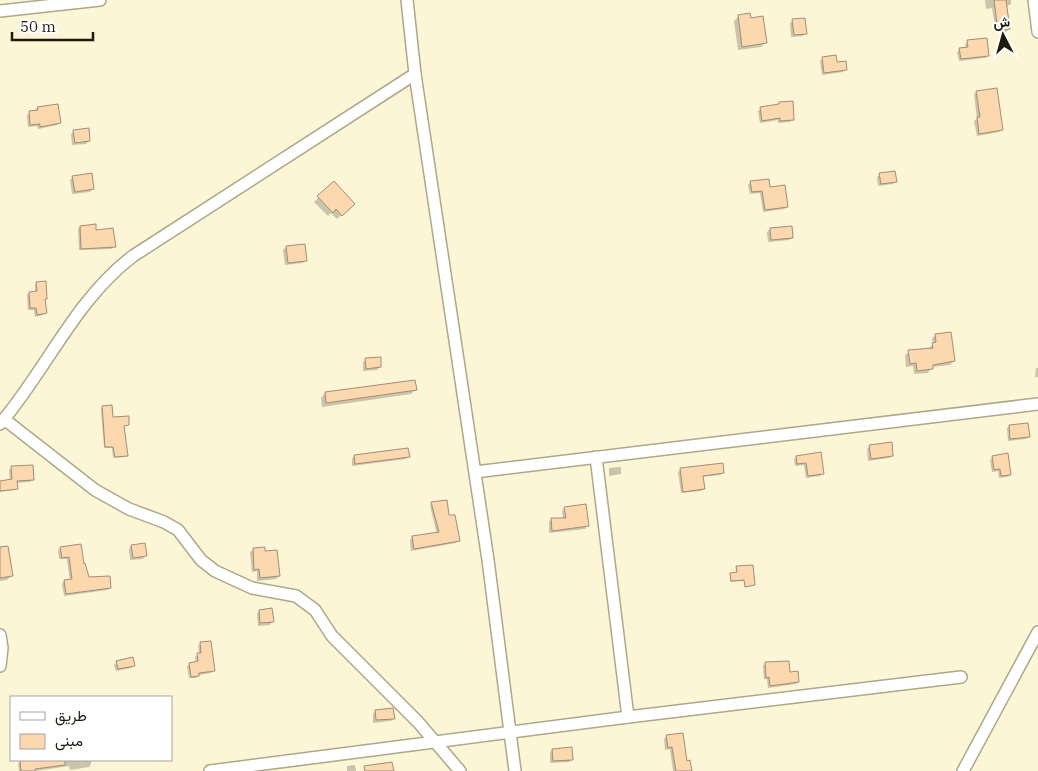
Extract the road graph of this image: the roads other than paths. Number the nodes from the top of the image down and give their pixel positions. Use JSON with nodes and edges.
{"nodes":[{"id":1,"x":100,"y":0,"type":"edge"},
{"id":2,"x":407,"y":0,"type":"edge"},
{"id":3,"x":1034,"y":0,"type":"edge"},
{"id":4,"x":0,"y":11,"type":"edge"},
{"id":5,"x":1038,"y":32,"type":"edge"},
{"id":6,"x":415,"y":74,"type":"junction"},
{"id":7,"x":1038,"y":404,"type":"edge"},
{"id":8,"x":2,"y":422,"type":"edge"},
{"id":9,"x":596,"y":457,"type":"junction"},
{"id":10,"x":475,"y":472,"type":"junction"},
{"id":11,"x":1038,"y":632,"type":"edge"},
{"id":12,"x":0,"y":635,"type":"edge"},
{"id":13,"x":0,"y":666,"type":"edge"},
{"id":14,"x":961,"y":677,"type":"dead end"},
{"id":15,"x":628,"y":717,"type":"junction"},
{"id":16,"x":510,"y":732,"type":"junction"},
{"id":17,"x":435,"y":741,"type":"junction"},
{"id":18,"x":210,"y":771,"type":"edge"},
{"id":19,"x":460,"y":771,"type":"edge"},
{"id":20,"x":515,"y":771,"type":"edge"},
{"id":21,"x":963,"y":771,"type":"edge"}],
"edges":[{"from":1,"to":4,"type":"street"},
{"from":2,"to":6,"type":"street"},
{"from":3,"to":5,"type":"street"},
{"from":6,"to":8,"type":"street"},
{"from":6,"to":10,"type":"street"},
{"from":7,"to":9,"type":"street"},
{"from":8,"to":17,"type":"street"},
{"from":9,"to":10,"type":"street"},
{"from":9,"to":15,"type":"street"},
{"from":10,"to":16,"type":"street"},
{"from":11,"to":21,"type":"street"},
{"from":12,"to":13,"type":"street"},
{"from":14,"to":15,"type":"street"},
{"from":15,"to":16,"type":"street"},
{"from":16,"to":17,"type":"street"},
{"from":16,"to":20,"type":"street"},
{"from":17,"to":18,"type":"street"},
{"from":17,"to":19,"type":"street"}]}
